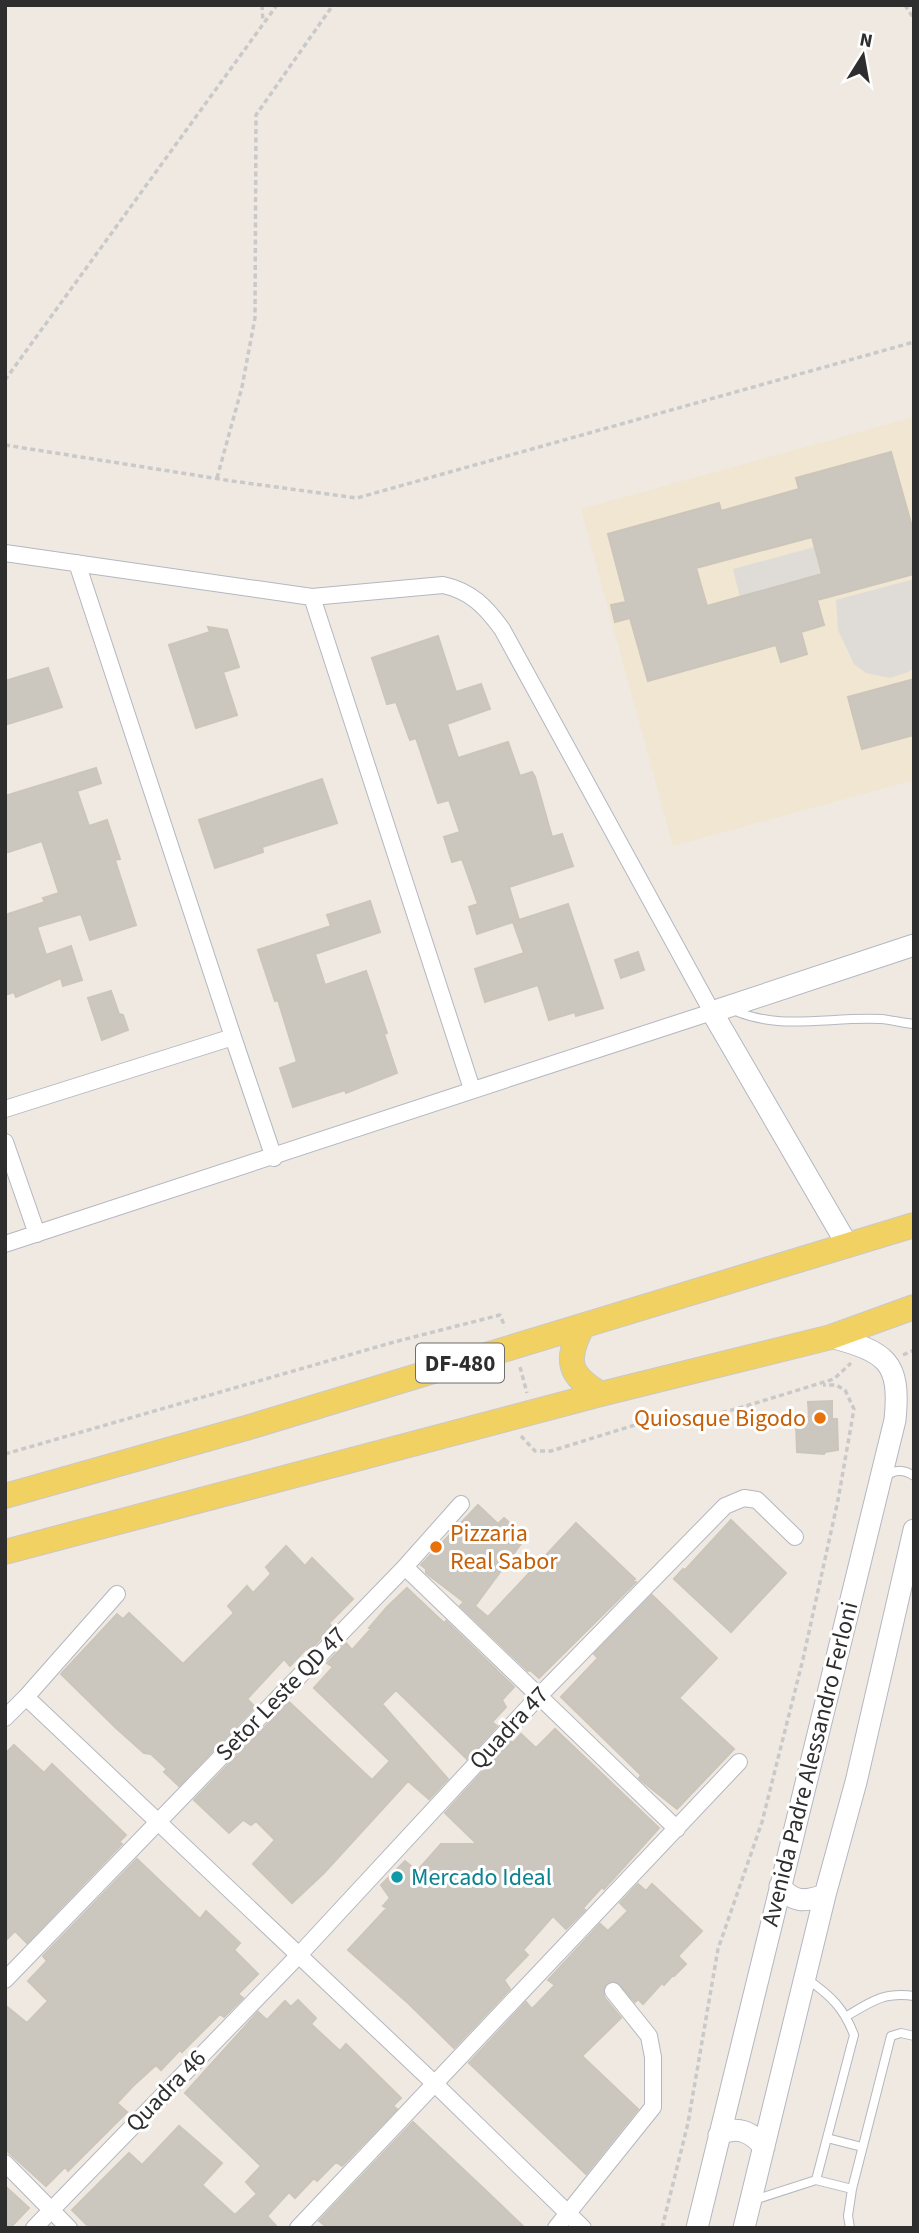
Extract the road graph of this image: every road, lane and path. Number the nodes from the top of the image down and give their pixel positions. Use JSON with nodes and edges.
{"nodes":[{"id":1,"x":262,"y":5,"type":"edge"},
{"id":2,"x":277,"y":5,"type":"edge"},
{"id":3,"x":333,"y":5,"type":"edge"},
{"id":4,"x":905,"y":5,"type":"edge"},
{"id":5,"x":914,"y":19,"type":"edge"},
{"id":6,"x":264,"y":24,"type":"junction"},
{"id":7,"x":914,"y":342,"type":"edge"},
{"id":8,"x":5,"y":380,"type":"edge"},
{"id":9,"x":5,"y":445,"type":"edge"},
{"id":10,"x":216,"y":479,"type":"junction"},
{"id":11,"x":5,"y":553,"type":"edge"},
{"id":12,"x":77,"y":563,"type":"junction"},
{"id":13,"x":312,"y":597,"type":"junction"},
{"id":14,"x":914,"y":945,"type":"edge"},
{"id":15,"x":720,"y":1010,"type":"junction"},
{"id":16,"x":914,"y":1024,"type":"edge"},
{"id":17,"x":233,"y":1037,"type":"junction"},
{"id":18,"x":472,"y":1089,"type":"junction"},
{"id":19,"x":5,"y":1109,"type":"edge"},
{"id":20,"x":5,"y":1142,"type":"edge"},
{"id":21,"x":274,"y":1158,"type":"junction"},
{"id":22,"x":914,"y":1225,"type":"edge"},
{"id":23,"x":37,"y":1234,"type":"junction"},
{"id":24,"x":5,"y":1244,"type":"edge"},
{"id":25,"x":848,"y":1247,"type":"junction"},
{"id":26,"x":914,"y":1307,"type":"edge"},
{"id":27,"x":582,"y":1327,"type":"junction"},
{"id":28,"x":831,"y":1338,"type":"junction"},
{"id":29,"x":515,"y":1346,"type":"junction"},
{"id":30,"x":914,"y":1350,"type":"edge"},
{"id":31,"x":853,"y":1361,"type":"dead end"},
{"id":32,"x":887,"y":1363,"type":"junction"},
{"id":33,"x":817,"y":1385,"type":"junction"},
{"id":34,"x":601,"y":1394,"type":"junction"},
{"id":35,"x":522,"y":1416,"type":"junction"},
{"id":36,"x":5,"y":1454,"type":"edge"},
{"id":37,"x":914,"y":1476,"type":"edge"},
{"id":38,"x":878,"y":1485,"type":"junction"},
{"id":39,"x":5,"y":1496,"type":"edge"},
{"id":40,"x":461,"y":1503,"type":"dead end"},
{"id":41,"x":914,"y":1530,"type":"edge"},
{"id":42,"x":795,"y":1538,"type":"dead end"},
{"id":43,"x":5,"y":1552,"type":"edge"},
{"id":44,"x":405,"y":1567,"type":"junction"},
{"id":45,"x":117,"y":1594,"type":"dead end"},
{"id":46,"x":26,"y":1697,"type":"junction"},
{"id":47,"x":538,"y":1697,"type":"junction"},
{"id":48,"x":5,"y":1718,"type":"edge"},
{"id":49,"x":739,"y":1762,"type":"dead end"},
{"id":50,"x":158,"y":1821,"type":"junction"},
{"id":51,"x":677,"y":1829,"type":"junction"},
{"id":52,"x":780,"y":1886,"type":"junction"},
{"id":53,"x":825,"y":1895,"type":"junction"},
{"id":54,"x":299,"y":1955,"type":"junction"},
{"id":55,"x":805,"y":1977,"type":"junction"},
{"id":56,"x":5,"y":1980,"type":"edge"},
{"id":57,"x":613,"y":1991,"type":"dead end"},
{"id":58,"x":914,"y":1996,"type":"edge"},
{"id":59,"x":847,"y":2016,"type":"junction"},
{"id":60,"x":914,"y":2036,"type":"edge"},
{"id":61,"x":435,"y":2084,"type":"junction"},
{"id":62,"x":719,"y":2135,"type":"junction"},
{"id":63,"x":827,"y":2138,"type":"junction"},
{"id":64,"x":764,"y":2147,"type":"junction"},
{"id":65,"x":862,"y":2147,"type":"junction"},
{"id":66,"x":5,"y":2163,"type":"edge"},
{"id":67,"x":816,"y":2180,"type":"junction"},
{"id":68,"x":852,"y":2189,"type":"junction"},
{"id":69,"x":750,"y":2201,"type":"junction"},
{"id":70,"x":50,"y":2210,"type":"junction"},
{"id":71,"x":568,"y":2215,"type":"junction"},
{"id":72,"x":34,"y":2228,"type":"edge"},
{"id":73,"x":69,"y":2228,"type":"edge"},
{"id":74,"x":298,"y":2228,"type":"edge"},
{"id":75,"x":556,"y":2228,"type":"edge"},
{"id":76,"x":583,"y":2228,"type":"edge"},
{"id":77,"x":662,"y":2228,"type":"edge"},
{"id":78,"x":697,"y":2228,"type":"edge"},
{"id":79,"x":744,"y":2228,"type":"edge"},
{"id":80,"x":850,"y":2228,"type":"edge"}],
"edges":[{"from":1,"to":6,"type":"path"},
{"from":2,"to":6,"type":"path"},
{"from":3,"to":10,"type":"path"},
{"from":4,"to":5,"type":"path"},
{"from":6,"to":8,"type":"path"},
{"from":7,"to":10,"type":"path"},
{"from":9,"to":10,"type":"path"},
{"from":11,"to":12,"type":"street"},
{"from":12,"to":13,"type":"street"},
{"from":12,"to":17,"type":"street"},
{"from":13,"to":15,"type":"street"},
{"from":13,"to":18,"type":"street"},
{"from":14,"to":15,"type":"main road"},
{"from":15,"to":16,"type":"lane"},
{"from":15,"to":18,"type":"street"},
{"from":15,"to":25,"type":"main road"},
{"from":17,"to":19,"type":"street"},
{"from":17,"to":21,"type":"street"},
{"from":18,"to":21,"type":"street"},
{"from":20,"to":23,"type":"street"},
{"from":21,"to":23,"type":"street"},
{"from":22,"to":25,"type":"main road","number":"DF-480"},
{"from":23,"to":24,"type":"street"},
{"from":25,"to":27,"type":"main road","number":"DF-480"},
{"from":26,"to":28,"type":"main road"},
{"from":27,"to":29,"type":"main road","number":"DF-480"},
{"from":27,"to":34,"type":"main road"},
{"from":28,"to":32,"type":"main road"},
{"from":28,"to":34,"type":"main road"},
{"from":29,"to":35,"type":"path"},
{"from":29,"to":36,"type":"path"},
{"from":29,"to":39,"type":"main road","number":"DF-480"},
{"from":30,"to":32,"type":"path"},
{"from":31,"to":33,"type":"path"},
{"from":32,"to":38,"type":"main road","name":"Avenida Padre Alessandro Ferloni"},
{"from":33,"to":35,"type":"path"},
{"from":33,"to":77,"type":"path"},
{"from":34,"to":35,"type":"main road"},
{"from":35,"to":43,"type":"main road"},
{"from":37,"to":38,"type":"lane"},
{"from":38,"to":52,"type":"main road","name":"Avenida Padre Alessandro Ferloni"},
{"from":40,"to":44,"type":"street","name":"Setor Leste QD 47"},
{"from":41,"to":53,"type":"main road","name":"Avenida Padre Alessandro Ferloni"},
{"from":42,"to":47,"type":"street","name":"Quadra 47"},
{"from":44,"to":47,"type":"street"},
{"from":44,"to":50,"type":"street","name":"Setor Leste QD 47"},
{"from":45,"to":46,"type":"street"},
{"from":46,"to":48,"type":"street"},
{"from":46,"to":50,"type":"street"},
{"from":47,"to":51,"type":"street"},
{"from":47,"to":54,"type":"street","name":"Quadra 47"},
{"from":49,"to":51,"type":"street"},
{"from":50,"to":54,"type":"street"},
{"from":50,"to":56,"type":"street","name":"Setor Leste QD 47"},
{"from":51,"to":61,"type":"street"},
{"from":52,"to":53,"type":"main road"},
{"from":52,"to":62,"type":"main road","name":"Avenida Padre Alessandro Ferloni"},
{"from":53,"to":55,"type":"main road","name":"Avenida Padre Alessandro Ferloni"},
{"from":54,"to":61,"type":"street"},
{"from":54,"to":70,"type":"street","name":"Quadra 46"},
{"from":55,"to":59,"type":"lane"},
{"from":55,"to":64,"type":"main road","name":"Avenida Padre Alessandro Ferloni"},
{"from":57,"to":71,"type":"street"},
{"from":58,"to":59,"type":"lane"},
{"from":59,"to":63,"type":"lane"},
{"from":60,"to":65,"type":"lane"},
{"from":61,"to":71,"type":"street"},
{"from":61,"to":74,"type":"street"},
{"from":62,"to":64,"type":"main road"},
{"from":62,"to":78,"type":"main road","name":"Avenida Padre Alessandro Ferloni"},
{"from":63,"to":65,"type":"lane"},
{"from":63,"to":67,"type":"lane"},
{"from":64,"to":69,"type":"main road","name":"Avenida Padre Alessandro Ferloni"},
{"from":65,"to":68,"type":"lane"},
{"from":66,"to":70,"type":"street"},
{"from":67,"to":68,"type":"lane"},
{"from":67,"to":69,"type":"lane"},
{"from":68,"to":80,"type":"lane"},
{"from":69,"to":79,"type":"main road","name":"Avenida Padre Alessandro Ferloni"},
{"from":70,"to":72,"type":"street","name":"Quadra 46"},
{"from":70,"to":73,"type":"street"},
{"from":71,"to":75,"type":"street"},
{"from":71,"to":76,"type":"street"}]}
